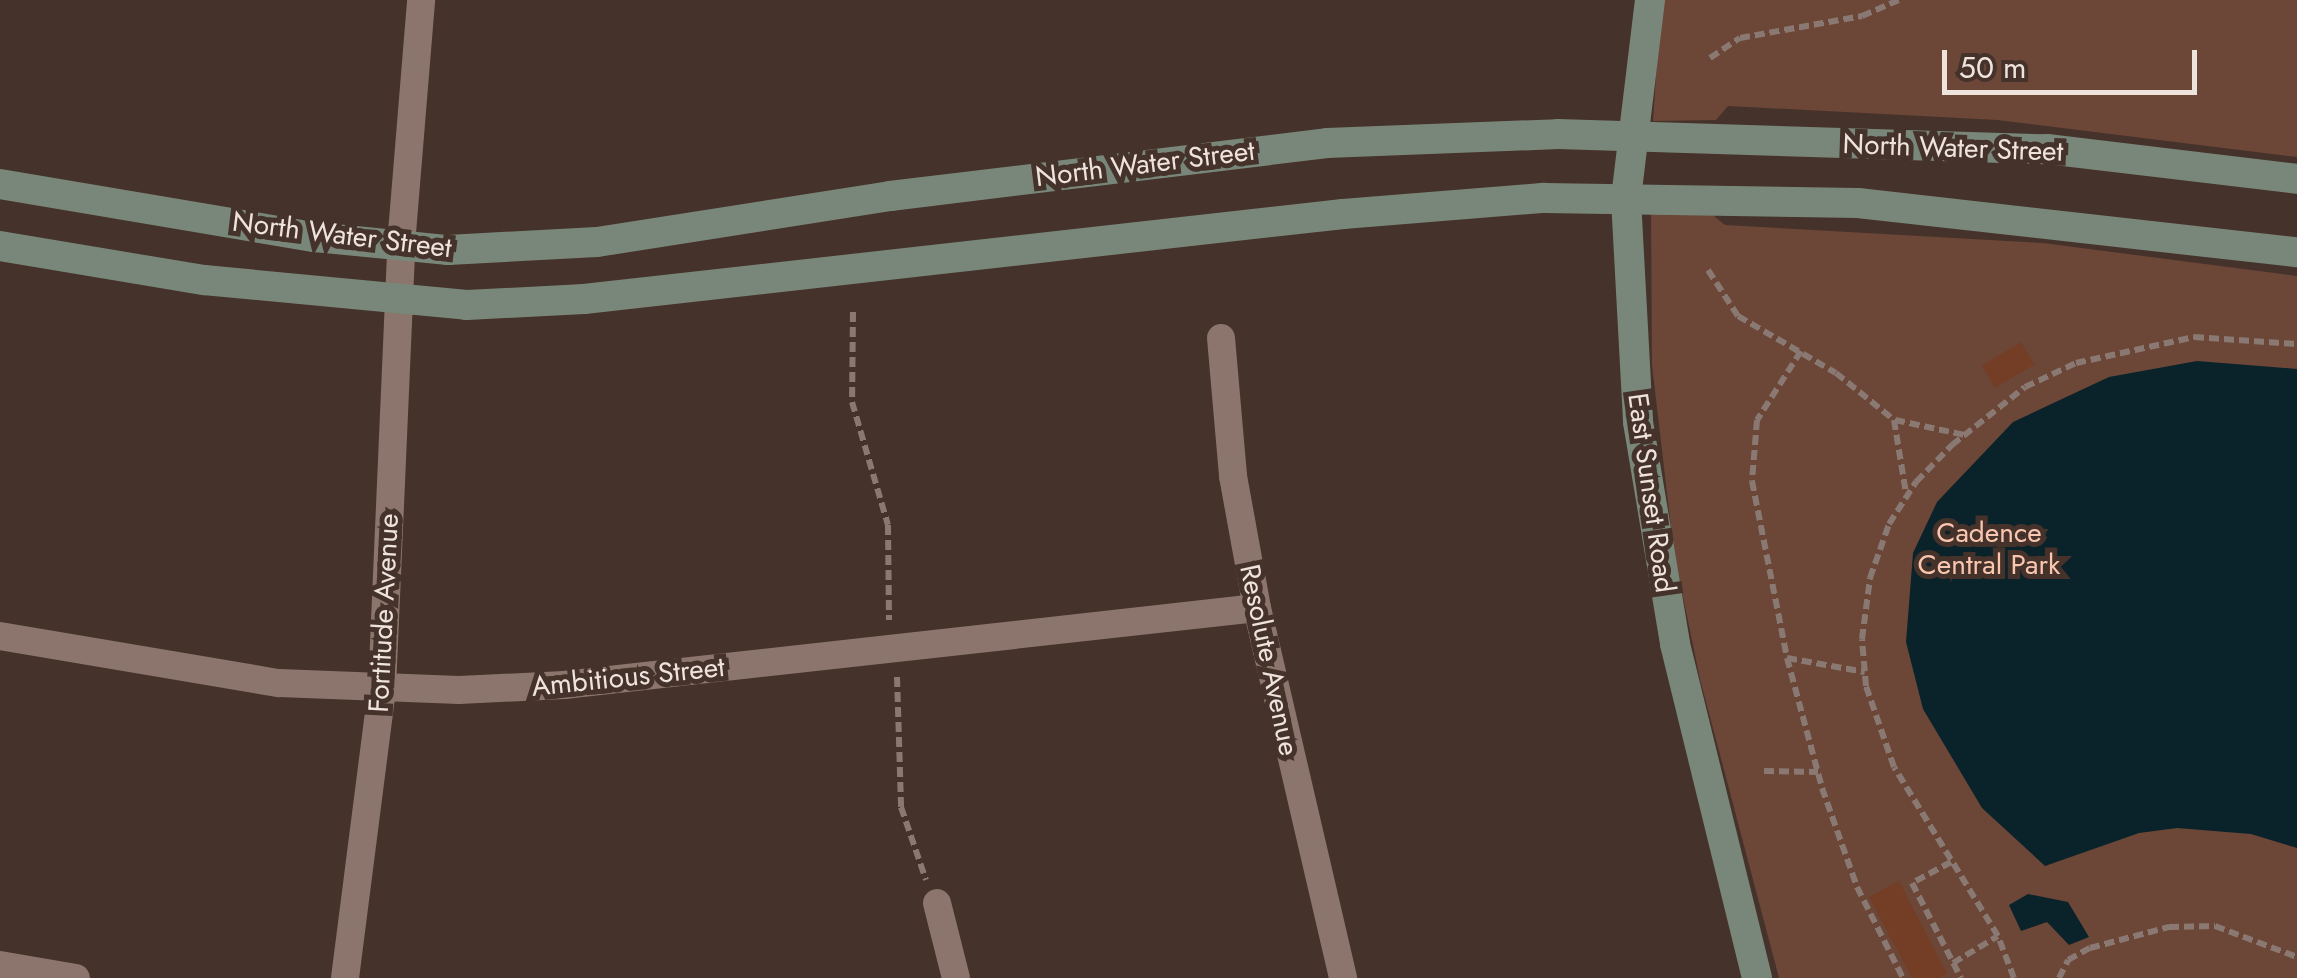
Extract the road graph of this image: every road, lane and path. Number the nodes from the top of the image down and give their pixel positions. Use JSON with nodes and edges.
{"nodes":[{"id":1,"x":421,"y":0,"type":"edge"},
{"id":2,"x":1650,"y":0,"type":"edge"},
{"id":3,"x":1899,"y":0,"type":"edge"},
{"id":4,"x":1710,"y":58,"type":"dead end"},
{"id":5,"x":1629,"y":137,"type":"junction"},
{"id":6,"x":2297,"y":179,"type":"edge"},
{"id":7,"x":0,"y":184,"type":"edge"},
{"id":8,"x":1626,"y":199,"type":"junction"},
{"id":9,"x":401,"y":245,"type":"junction"},
{"id":10,"x":0,"y":246,"type":"edge"},
{"id":11,"x":2297,"y":252,"type":"edge"},
{"id":12,"x":1708,"y":270,"type":"dead end"},
{"id":13,"x":398,"y":302,"type":"junction"},
{"id":14,"x":853,"y":312,"type":"dead end"},
{"id":15,"x":1221,"y":338,"type":"dead end"},
{"id":16,"x":2297,"y":344,"type":"edge"},
{"id":17,"x":1800,"y":351,"type":"junction"},
{"id":18,"x":1894,"y":420,"type":"junction"},
{"id":19,"x":1966,"y":435,"type":"junction"},
{"id":20,"x":1906,"y":496,"type":"junction"},
{"id":21,"x":1256,"y":608,"type":"junction"},
{"id":22,"x":0,"y":636,"type":"edge"},
{"id":23,"x":893,"y":649,"type":"junction"},
{"id":24,"x":1787,"y":658,"type":"junction"},
{"id":25,"x":1865,"y":672,"type":"junction"},
{"id":26,"x":382,"y":689,"type":"junction"},
{"id":27,"x":1764,"y":771,"type":"dead end"},
{"id":28,"x":1818,"y":772,"type":"junction"},
{"id":29,"x":1951,"y":862,"type":"junction"},
{"id":30,"x":937,"y":902,"type":"joint"},
{"id":31,"x":1998,"y":936,"type":"junction"},
{"id":32,"x":2297,"y":958,"type":"edge"},
{"id":33,"x":1953,"y":963,"type":"junction"},
{"id":34,"x":0,"y":965,"type":"edge"},
{"id":35,"x":76,"y":978,"type":"edge"},
{"id":36,"x":345,"y":978,"type":"edge"},
{"id":37,"x":956,"y":978,"type":"edge"},
{"id":38,"x":1342,"y":978,"type":"edge"},
{"id":39,"x":1757,"y":978,"type":"edge"},
{"id":40,"x":1903,"y":978,"type":"edge"},
{"id":41,"x":1960,"y":978,"type":"edge"},
{"id":42,"x":2014,"y":978,"type":"edge"},
{"id":43,"x":2059,"y":978,"type":"edge"}],
"edges":[{"from":1,"to":9,"type":"street","name":"Fortitude Avenue"},
{"from":2,"to":5,"type":"main road","name":"East Sunset Road"},
{"from":3,"to":4,"type":"path"},
{"from":5,"to":6,"type":"main road","name":"North Water Street"},
{"from":5,"to":8,"type":"main road","name":"East Sunset Road"},
{"from":5,"to":9,"type":"main road","name":"North Water Street"},
{"from":7,"to":9,"type":"main road","name":"North Water Street"},
{"from":8,"to":11,"type":"main road","name":"North Water Street"},
{"from":8,"to":13,"type":"main road","name":"North Water Street"},
{"from":8,"to":39,"type":"main road","name":"East Sunset Road"},
{"from":9,"to":13,"type":"street","name":"Fortitude Avenue"},
{"from":10,"to":13,"type":"main road","name":"North Water Street"},
{"from":12,"to":17,"type":"path"},
{"from":13,"to":26,"type":"street","name":"Fortitude Avenue"},
{"from":14,"to":23,"type":"path"},
{"from":15,"to":21,"type":"street","name":"Resolute Avenue"},
{"from":16,"to":19,"type":"path"},
{"from":17,"to":18,"type":"path"},
{"from":17,"to":24,"type":"path"},
{"from":18,"to":19,"type":"path"},
{"from":18,"to":20,"type":"path"},
{"from":19,"to":20,"type":"path"},
{"from":20,"to":25,"type":"path"},
{"from":21,"to":23,"type":"street","name":"Ambitious Street"},
{"from":21,"to":38,"type":"street","name":"Resolute Avenue"},
{"from":22,"to":26,"type":"street","name":"Ambitious Street"},
{"from":23,"to":26,"type":"street","name":"Ambitious Street"},
{"from":23,"to":30,"type":"path"},
{"from":24,"to":25,"type":"path"},
{"from":24,"to":28,"type":"path"},
{"from":25,"to":29,"type":"path"},
{"from":26,"to":36,"type":"street","name":"Fortitude Avenue"},
{"from":27,"to":28,"type":"path"},
{"from":28,"to":40,"type":"path"},
{"from":29,"to":31,"type":"path"},
{"from":29,"to":33,"type":"path"},
{"from":30,"to":37,"type":"street"},
{"from":31,"to":33,"type":"path"},
{"from":31,"to":42,"type":"path"},
{"from":32,"to":43,"type":"path"},
{"from":33,"to":41,"type":"path"},
{"from":34,"to":35,"type":"street"}]}
